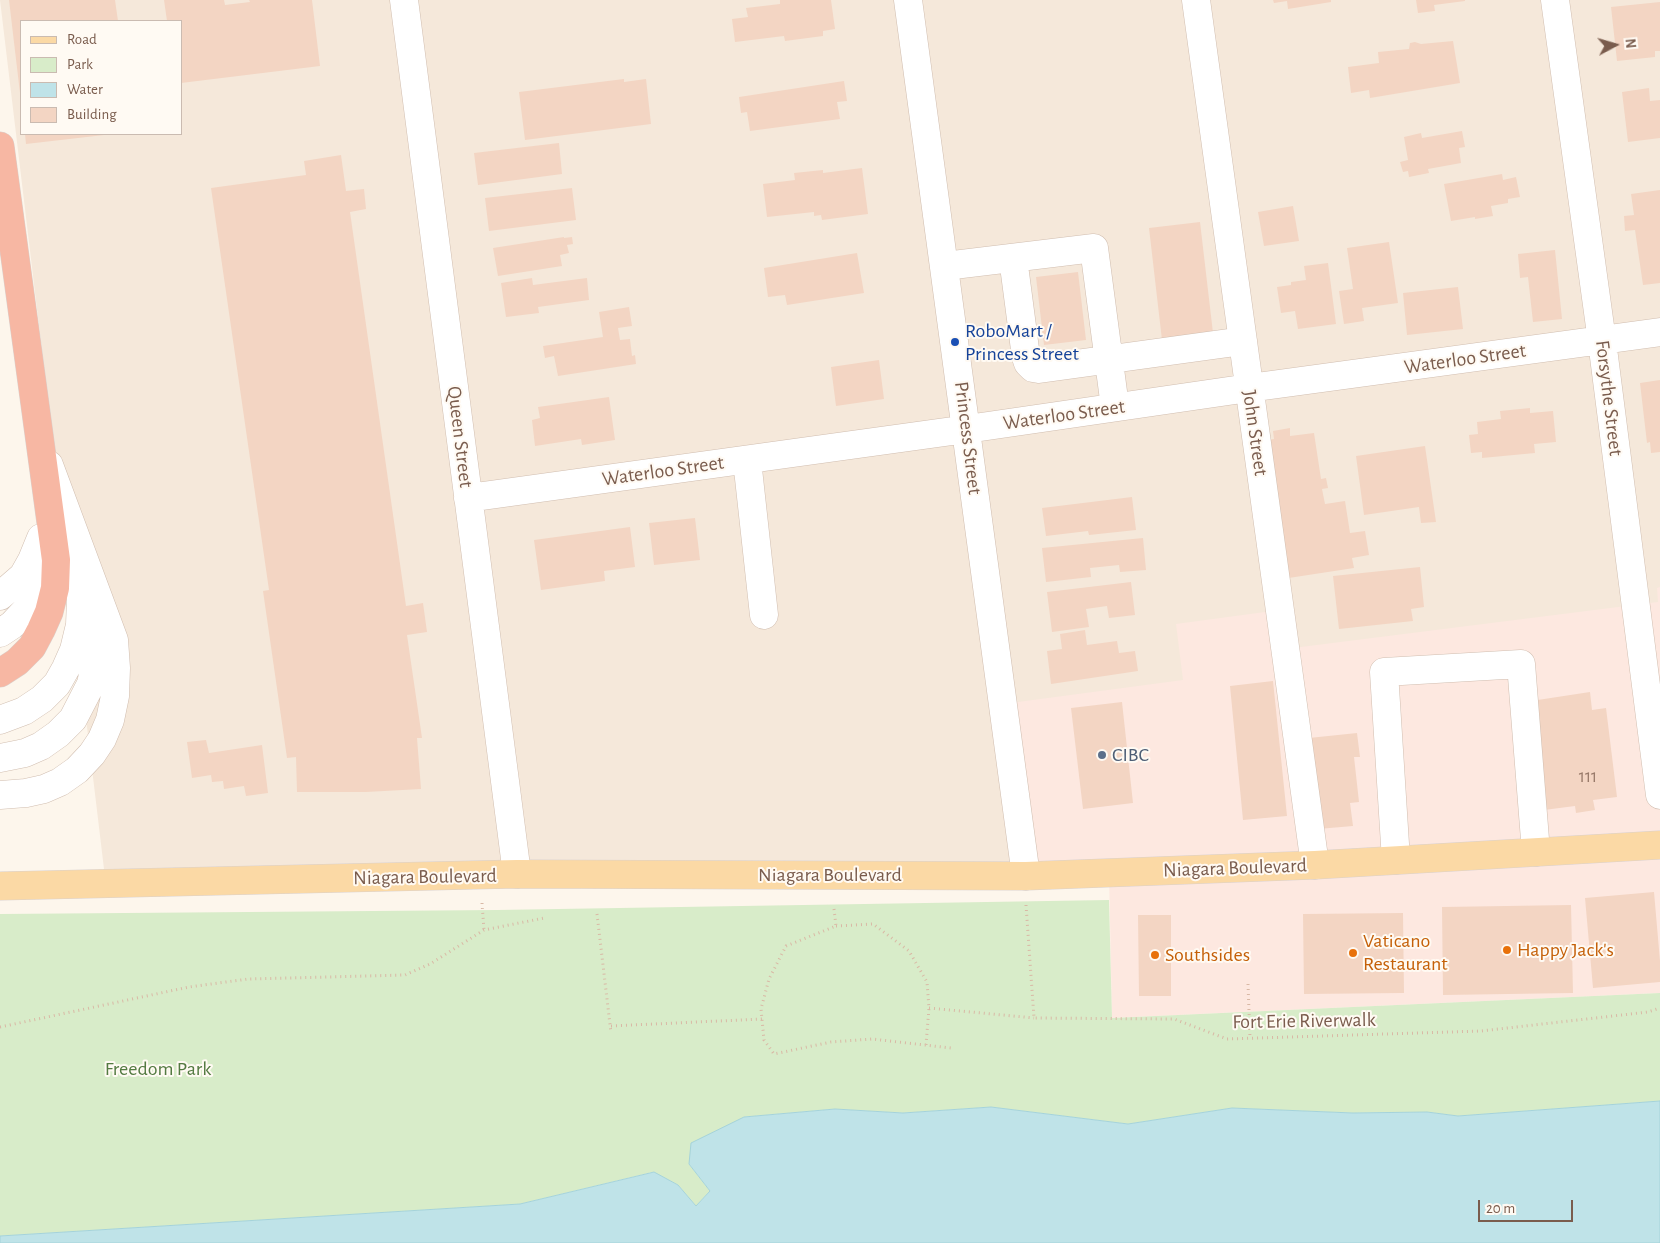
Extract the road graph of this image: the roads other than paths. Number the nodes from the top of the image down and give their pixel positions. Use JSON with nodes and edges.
{"nodes":[{"id":1,"x":404,"y":0,"type":"edge"},
{"id":2,"x":908,"y":0,"type":"edge"},
{"id":3,"x":1196,"y":0,"type":"edge"},
{"id":4,"x":1556,"y":0,"type":"edge"},
{"id":5,"x":0,"y":146,"type":"edge"},
{"id":6,"x":1013,"y":258,"type":"junction"},
{"id":7,"x":945,"y":266,"type":"junction"},
{"id":8,"x":1660,"y":332,"type":"edge"},
{"id":9,"x":1602,"y":340,"type":"junction"},
{"id":10,"x":1243,"y":341,"type":"junction"},
{"id":11,"x":1109,"y":360,"type":"junction"},
{"id":12,"x":1249,"y":388,"type":"junction"},
{"id":13,"x":1115,"y":407,"type":"junction"},
{"id":14,"x":967,"y":429,"type":"junction"},
{"id":15,"x":40,"y":442,"type":"junction"},
{"id":16,"x":747,"y":460,"type":"junction"},
{"id":17,"x":46,"y":488,"type":"junction"},
{"id":18,"x":468,"y":498,"type":"junction"},
{"id":19,"x":61,"y":525,"type":"junction"},
{"id":20,"x":92,"y":583,"type":"junction"},
{"id":21,"x":0,"y":596,"type":"edge"},
{"id":22,"x":764,"y":615,"type":"dead end"},
{"id":23,"x":0,"y":633,"type":"edge"},
{"id":24,"x":0,"y":673,"type":"edge"},
{"id":25,"x":0,"y":720,"type":"edge"},
{"id":26,"x":0,"y":758,"type":"edge"},
{"id":27,"x":0,"y":795,"type":"edge"},
{"id":28,"x":1660,"y":795,"type":"edge"},
{"id":29,"x":1660,"y":845,"type":"edge"},
{"id":30,"x":1536,"y":852,"type":"junction"},
{"id":31,"x":1396,"y":860,"type":"junction"},
{"id":32,"x":1315,"y":865,"type":"junction"},
{"id":33,"x":517,"y":874,"type":"junction"},
{"id":34,"x":1026,"y":876,"type":"junction"},
{"id":35,"x":0,"y":886,"type":"edge"}],
"edges":[{"from":1,"to":18,"type":"street","name":"Queen Street"},
{"from":2,"to":7,"type":"street","name":"Princess Street"},
{"from":3,"to":10,"type":"street","name":"John Street"},
{"from":4,"to":9,"type":"street","name":"Forsythe Street"},
{"from":5,"to":15,"type":"highway"},
{"from":6,"to":7,"type":"street"},
{"from":6,"to":11,"type":"street"},
{"from":6,"to":11,"type":"street"},
{"from":7,"to":14,"type":"street","name":"Princess Street"},
{"from":8,"to":9,"type":"street","name":"Waterloo Street"},
{"from":9,"to":12,"type":"street","name":"Waterloo Street"},
{"from":9,"to":28,"type":"street","name":"Forsythe Street"},
{"from":10,"to":11,"type":"street"},
{"from":10,"to":12,"type":"street","name":"John Street"},
{"from":11,"to":13,"type":"street"},
{"from":12,"to":13,"type":"street","name":"Waterloo Street"},
{"from":12,"to":32,"type":"street","name":"John Street"},
{"from":13,"to":14,"type":"street","name":"Waterloo Street"},
{"from":14,"to":16,"type":"street","name":"Waterloo Street"},
{"from":14,"to":34,"type":"street","name":"Princess Street"},
{"from":15,"to":17,"type":"highway"},
{"from":15,"to":19,"type":"street"},
{"from":16,"to":18,"type":"street","name":"Waterloo Street"},
{"from":16,"to":22,"type":"street"},
{"from":17,"to":19,"type":"highway"},
{"from":17,"to":21,"type":"street"},
{"from":18,"to":33,"type":"street","name":"Queen Street"},
{"from":19,"to":20,"type":"street"},
{"from":19,"to":23,"type":"street"},
{"from":19,"to":24,"type":"highway"},
{"from":19,"to":25,"type":"street"},
{"from":20,"to":26,"type":"street"},
{"from":20,"to":27,"type":"street"},
{"from":29,"to":30,"type":"main road","name":"Niagara Boulevard"},
{"from":30,"to":31,"type":"main road","name":"Niagara Boulevard"},
{"from":30,"to":31,"type":"street"},
{"from":31,"to":32,"type":"main road","name":"Niagara Boulevard"},
{"from":32,"to":34,"type":"main road","name":"Niagara Boulevard"},
{"from":33,"to":34,"type":"main road","name":"Niagara Boulevard"},
{"from":33,"to":35,"type":"main road","name":"Niagara Boulevard"}]}
